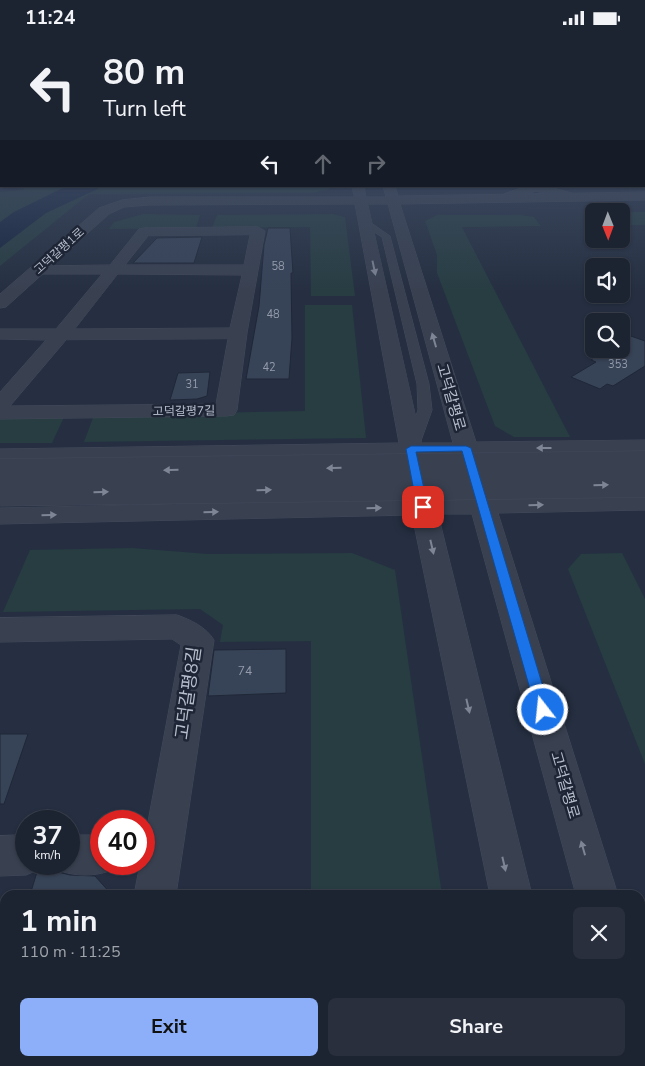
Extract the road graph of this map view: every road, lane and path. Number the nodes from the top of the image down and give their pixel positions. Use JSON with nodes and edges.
{"nodes":[{"id":1,"x":385,"y":195,"type":"edge"},
{"id":2,"x":392,"y":195,"type":"edge"},
{"id":3,"x":408,"y":195,"type":"edge"},
{"id":4,"x":513,"y":195,"type":"edge"},
{"id":5,"x":563,"y":195,"type":"edge"},
{"id":6,"x":645,"y":196,"type":"edge"},
{"id":7,"x":508,"y":197,"type":"junction"},
{"id":8,"x":570,"y":197,"type":"junction"},
{"id":9,"x":448,"y":200,"type":"junction"},
{"id":10,"x":645,"y":202,"type":"edge"},
{"id":11,"x":361,"y":203,"type":"edge"},
{"id":12,"x":39,"y":269,"type":"junction"},
{"id":13,"x":114,"y":270,"type":"junction"},
{"id":14,"x":250,"y":270,"type":"junction"},
{"id":15,"x":0,"y":303,"type":"edge"},
{"id":16,"x":238,"y":333,"type":"junction"},
{"id":17,"x":0,"y":334,"type":"edge"},
{"id":18,"x":61,"y":335,"type":"junction"},
{"id":19,"x":0,"y":405,"type":"edge"},
{"id":20,"x":0,"y":413,"type":"edge"},
{"id":21,"x":645,"y":447,"type":"edge"},
{"id":22,"x":466,"y":448,"type":"junction"},
{"id":23,"x":411,"y":449,"type":"junction"},
{"id":24,"x":0,"y":456,"type":"edge"},
{"id":25,"x":46,"y":456,"type":"junction"},
{"id":26,"x":645,"y":464,"type":"edge"},
{"id":27,"x":0,"y":472,"type":"edge"},
{"id":28,"x":645,"y":484,"type":"edge"},
{"id":29,"x":0,"y":493,"type":"edge"},
{"id":30,"x":645,"y":502,"type":"edge"},
{"id":31,"x":483,"y":506,"type":"junction"},
{"id":32,"x":423,"y":507,"type":"junction"},
{"id":33,"x":9,"y":516,"type":"edge"},
{"id":34,"x":0,"y":631,"type":"edge"},
{"id":35,"x":155,"y":844,"type":"edge"},
{"id":36,"x":0,"y":855,"type":"edge"},
{"id":37,"x":15,"y":855,"type":"edge"},
{"id":38,"x":154,"y":875,"type":"edge"},
{"id":39,"x":155,"y":890,"type":"edge"},
{"id":40,"x":510,"y":890,"type":"edge"},
{"id":41,"x":596,"y":890,"type":"edge"}],
"edges":[{"from":1,"to":11,"type":"street","name":"고덕갈평1로"},
{"from":22,"to":2,"type":"street","name":"고덕갈평로","one_way":true},
{"from":3,"to":9,"type":"street","name":"고덕갈평1로"},
{"from":4,"to":7,"type":"street"},
{"from":5,"to":8,"type":"street"},
{"from":6,"to":8,"type":"street"},
{"from":7,"to":8,"type":"street"},
{"from":7,"to":9,"type":"street"},
{"from":9,"to":10,"type":"street"},
{"from":11,"to":12,"type":"street","name":"고덕갈평1로"},
{"from":11,"to":23,"type":"street","one_way":true},
{"from":12,"to":13,"type":"street"},
{"from":12,"to":15,"type":"street","name":"고덕갈평1로"},
{"from":13,"to":14,"type":"street"},
{"from":13,"to":14,"type":"street","name":"고덕갈평7길"},
{"from":13,"to":18,"type":"street","name":"고덕갈평7길"},
{"from":14,"to":16,"type":"street","name":"고덕갈평7길"},
{"from":16,"to":18,"type":"street"},
{"from":16,"to":20,"type":"street","name":"고덕갈평7길"},
{"from":17,"to":18,"type":"street"},
{"from":18,"to":19,"type":"street","name":"고덕갈평7길"},
{"from":21,"to":22,"type":"street","one_way":true},
{"from":22,"to":23,"type":"street"},
{"from":22,"to":31,"type":"street","name":"고덕갈평로"},
{"from":23,"to":25,"type":"street"},
{"from":23,"to":32,"type":"street"},
{"from":24,"to":25,"type":"street"},
{"from":25,"to":33,"type":"street"},
{"from":26,"to":27,"type":"street","one_way":true,"bridge":true},
{"from":29,"to":28,"type":"street","one_way":true,"bridge":true},
{"from":31,"to":30,"type":"street","one_way":true},
{"from":31,"to":32,"type":"street"},
{"from":41,"to":31,"type":"street","name":"고덕갈평로","one_way":true},
{"from":33,"to":32,"type":"street","one_way":true},
{"from":32,"to":40,"type":"street","one_way":true},
{"from":34,"to":35,"type":"street","name":"고덕갈평8길"},
{"from":36,"to":37,"type":"street"},
{"from":38,"to":39,"type":"street","name":"고덕갈평8길"}]}
